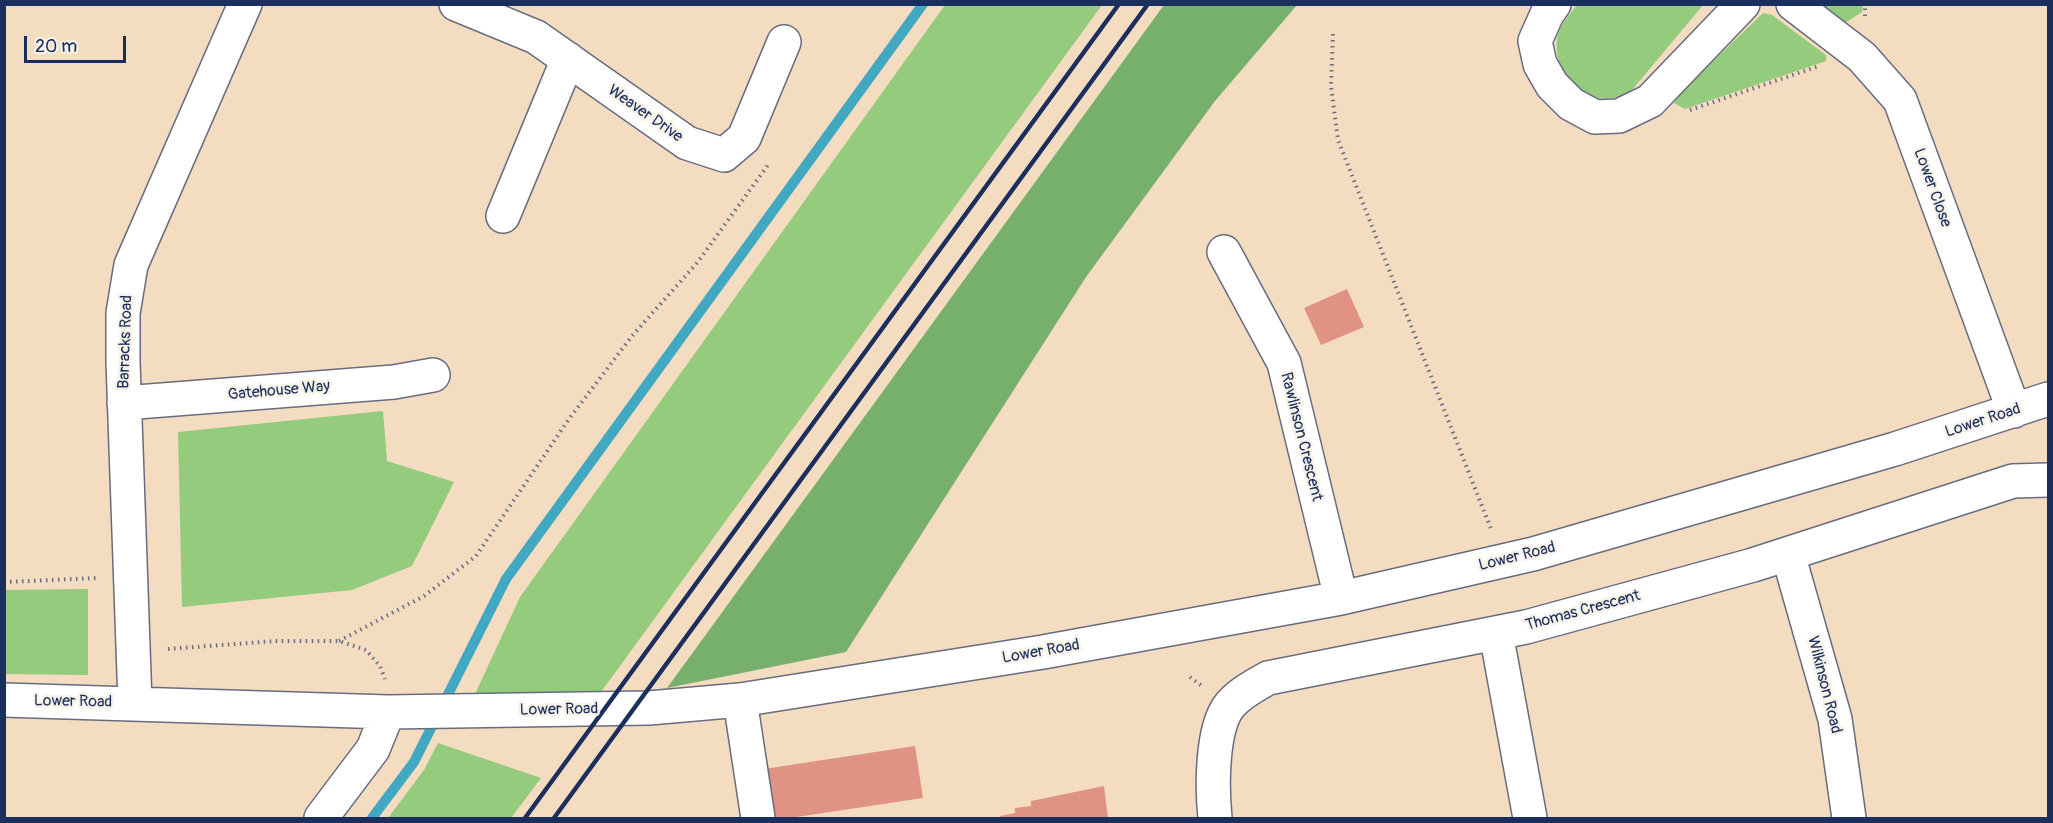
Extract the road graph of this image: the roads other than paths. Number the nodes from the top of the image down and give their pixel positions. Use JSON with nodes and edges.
{"nodes":[{"id":1,"x":244,"y":4,"type":"edge"},
{"id":2,"x":456,"y":4,"type":"edge"},
{"id":3,"x":1554,"y":4,"type":"edge"},
{"id":4,"x":1743,"y":4,"type":"edge"},
{"id":5,"x":1793,"y":4,"type":"edge"},
{"id":6,"x":784,"y":42,"type":"dead end"},
{"id":7,"x":568,"y":59,"type":"junction"},
{"id":8,"x":503,"y":216,"type":"dead end"},
{"id":9,"x":1224,"y":252,"type":"dead end"},
{"id":10,"x":433,"y":375,"type":"dead end"},
{"id":11,"x":2049,"y":399,"type":"edge"},
{"id":12,"x":124,"y":403,"type":"junction"},
{"id":13,"x":2014,"y":411,"type":"junction"},
{"id":14,"x":2049,"y":480,"type":"edge"},
{"id":15,"x":1788,"y":554,"type":"junction"},
{"id":16,"x":1341,"y":598,"type":"junction"},
{"id":17,"x":1496,"y":633,"type":"junction"},
{"id":18,"x":4,"y":700,"type":"edge"},
{"id":19,"x":740,"y":700,"type":"junction"},
{"id":20,"x":135,"y":703,"type":"junction"},
{"id":21,"x":398,"y":711,"type":"junction"},
{"id":22,"x":321,"y":819,"type":"edge"},
{"id":23,"x":758,"y":819,"type":"edge"},
{"id":24,"x":1215,"y":819,"type":"edge"},
{"id":25,"x":1530,"y":819,"type":"edge"},
{"id":26,"x":1849,"y":819,"type":"edge"}],
"edges":[{"from":1,"to":12,"type":"street","name":"Barracks Road"},
{"from":2,"to":7,"type":"street","name":"Weaver Drive"},
{"from":3,"to":4,"type":"street"},
{"from":5,"to":13,"type":"street","name":"Lower Close"},
{"from":6,"to":7,"type":"street","name":"Weaver Drive"},
{"from":7,"to":8,"type":"street"},
{"from":9,"to":16,"type":"street","name":"Rawlinson Crescent"},
{"from":10,"to":12,"type":"street","name":"Gatehouse Way"},
{"from":11,"to":13,"type":"street","name":"Lower Road"},
{"from":12,"to":20,"type":"street","name":"Barracks Road"},
{"from":13,"to":16,"type":"street","name":"Lower Road"},
{"from":14,"to":15,"type":"street","name":"Thomas Crescent"},
{"from":15,"to":17,"type":"street","name":"Thomas Crescent"},
{"from":15,"to":26,"type":"street","name":"Wilkinson Road"},
{"from":16,"to":19,"type":"street","name":"Lower Road"},
{"from":17,"to":24,"type":"street","name":"Thomas Crescent"},
{"from":17,"to":25,"type":"street"},
{"from":18,"to":20,"type":"street","name":"Lower Road"},
{"from":19,"to":21,"type":"street","name":"Lower Road"},
{"from":19,"to":23,"type":"street"},
{"from":20,"to":21,"type":"street","name":"Lower Road"},
{"from":21,"to":22,"type":"street"}]}
